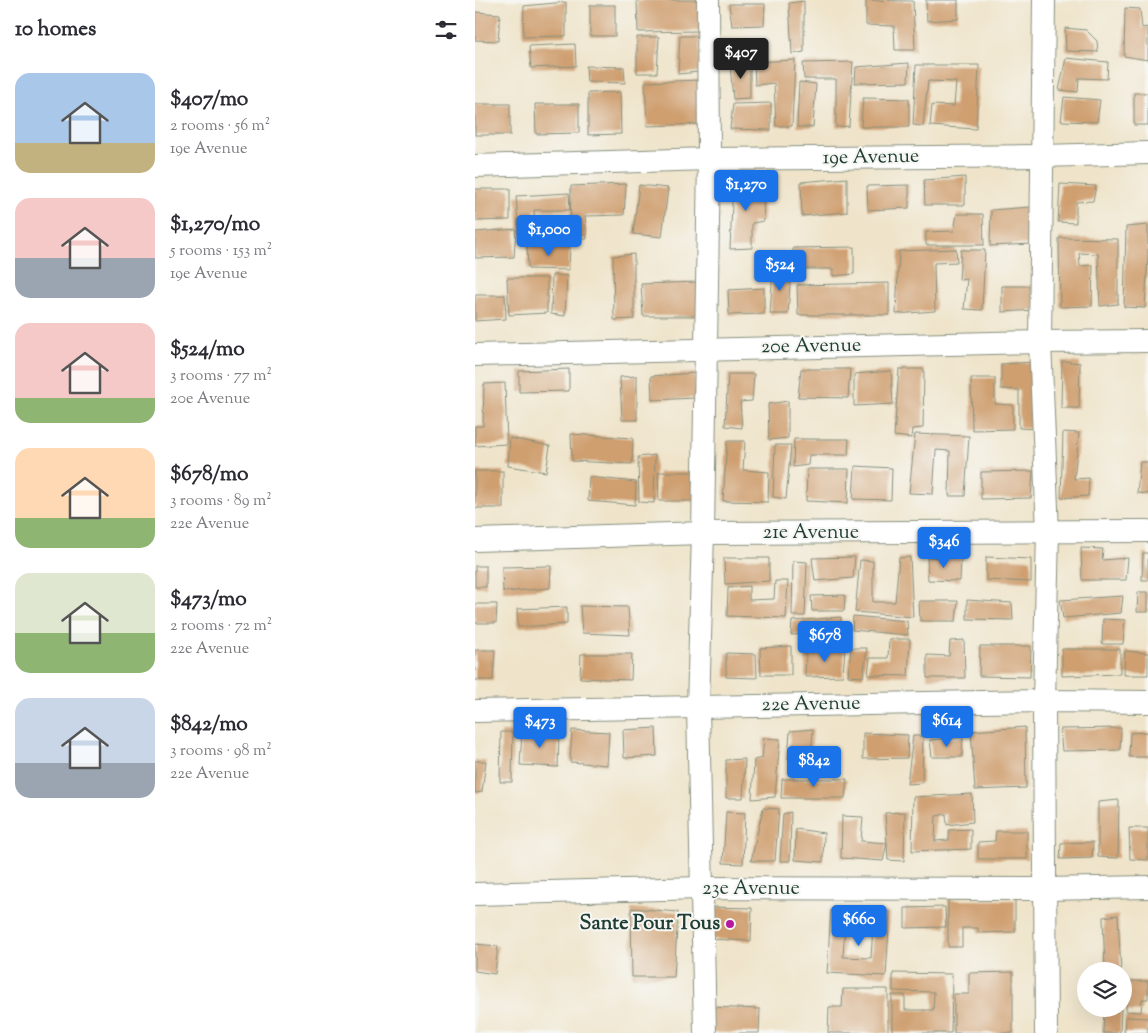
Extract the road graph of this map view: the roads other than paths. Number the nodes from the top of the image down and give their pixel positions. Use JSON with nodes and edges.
{"nodes":[{"id":1,"x":707,"y":0,"type":"edge"},
{"id":2,"x":1044,"y":0,"type":"edge"},
{"id":3,"x":1148,"y":153,"type":"edge"},
{"id":4,"x":1043,"y":156,"type":"junction"},
{"id":5,"x":709,"y":159,"type":"junction"},
{"id":6,"x":475,"y":166,"type":"edge"},
{"id":7,"x":1040,"y":342,"type":"junction"},
{"id":8,"x":1148,"y":342,"type":"edge"},
{"id":9,"x":706,"y":350,"type":"junction"},
{"id":10,"x":475,"y":355,"type":"edge"},
{"id":11,"x":1148,"y":531,"type":"edge"},
{"id":12,"x":1047,"y":532,"type":"junction"},
{"id":13,"x":703,"y":534,"type":"junction"},
{"id":14,"x":475,"y":540,"type":"edge"},
{"id":15,"x":1044,"y":701,"type":"junction"},
{"id":16,"x":1148,"y":702,"type":"edge"},
{"id":17,"x":698,"y":707,"type":"junction"},
{"id":18,"x":475,"y":710,"type":"edge"},
{"id":19,"x":1148,"y":887,"type":"edge"},
{"id":20,"x":701,"y":888,"type":"junction"},
{"id":21,"x":1045,"y":889,"type":"junction"},
{"id":22,"x":475,"y":894,"type":"edge"},
{"id":23,"x":705,"y":1033,"type":"edge"},
{"id":24,"x":1046,"y":1033,"type":"edge"}],
"edges":[{"from":1,"to":5,"type":"street"},
{"from":2,"to":4,"type":"street"},
{"from":3,"to":4,"type":"street","name":"19e Avenue"},
{"from":4,"to":5,"type":"street","name":"19e Avenue"},
{"from":4,"to":7,"type":"street"},
{"from":5,"to":6,"type":"street","name":"19e Avenue"},
{"from":5,"to":9,"type":"street"},
{"from":7,"to":8,"type":"street","name":"20e Avenue"},
{"from":7,"to":9,"type":"street","name":"20e Avenue"},
{"from":7,"to":12,"type":"street"},
{"from":9,"to":10,"type":"street","name":"20e Avenue"},
{"from":9,"to":13,"type":"street"},
{"from":11,"to":12,"type":"street","name":"21e Avenue"},
{"from":12,"to":13,"type":"street","name":"21e Avenue"},
{"from":12,"to":15,"type":"street"},
{"from":13,"to":14,"type":"street","name":"21e Avenue"},
{"from":13,"to":17,"type":"street"},
{"from":15,"to":16,"type":"street","name":"22e Avenue"},
{"from":15,"to":17,"type":"street","name":"22e Avenue"},
{"from":15,"to":21,"type":"street"},
{"from":17,"to":18,"type":"street","name":"22e Avenue"},
{"from":17,"to":20,"type":"street"},
{"from":19,"to":21,"type":"street","name":"23e Avenue"},
{"from":20,"to":21,"type":"street","name":"23e Avenue"},
{"from":20,"to":22,"type":"street","name":"23e Avenue"},
{"from":20,"to":23,"type":"street"},
{"from":21,"to":24,"type":"street"}]}
